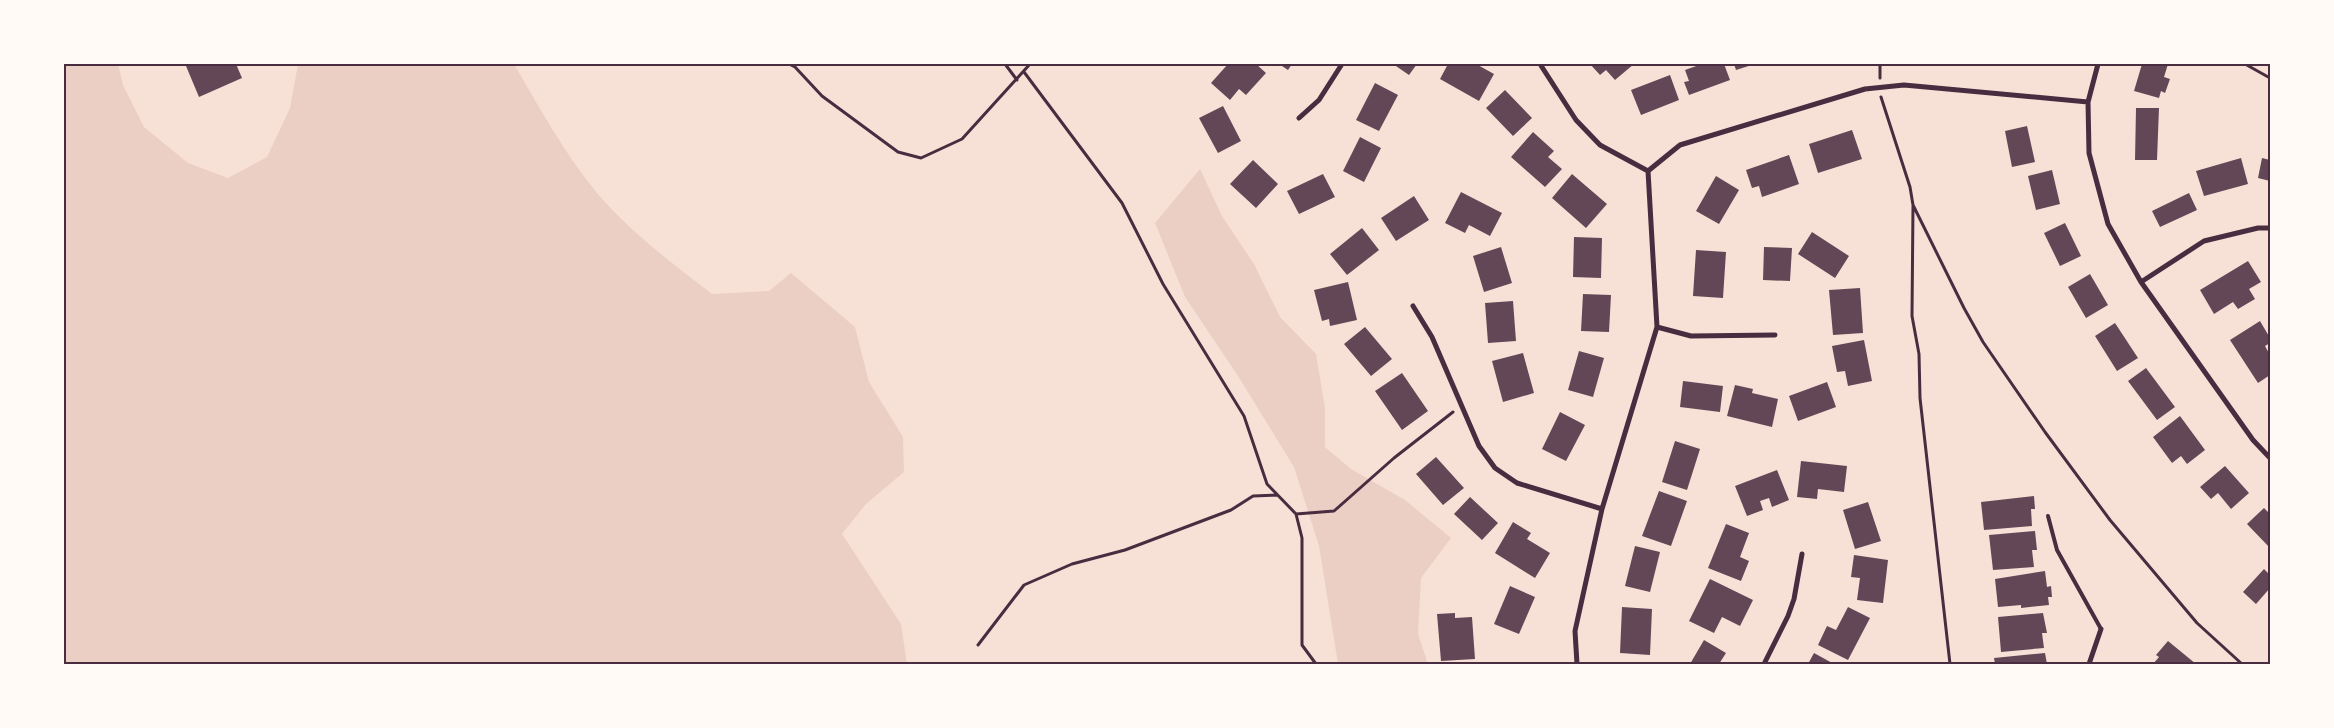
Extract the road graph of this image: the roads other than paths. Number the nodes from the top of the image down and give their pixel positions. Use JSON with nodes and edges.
{"nodes":[{"id":1,"x":1342,"y":64,"type":"edge"},
{"id":2,"x":1540,"y":64,"type":"edge"},
{"id":3,"x":2098,"y":64,"type":"edge"},
{"id":4,"x":2088,"y":102,"type":"junction"},
{"id":5,"x":1298,"y":118,"type":"dead end"},
{"id":6,"x":1648,"y":171,"type":"junction"},
{"id":7,"x":2270,"y":228,"type":"edge"},
{"id":8,"x":2140,"y":282,"type":"junction"},
{"id":9,"x":1413,"y":306,"type":"dead end"},
{"id":10,"x":1658,"y":328,"type":"junction"},
{"id":11,"x":1776,"y":335,"type":"dead end"},
{"id":12,"x":2270,"y":458,"type":"edge"},
{"id":13,"x":1602,"y":509,"type":"junction"},
{"id":14,"x":2048,"y":516,"type":"dead end"},
{"id":15,"x":1802,"y":554,"type":"dead end"},
{"id":16,"x":2101,"y":629,"type":"joint"},
{"id":17,"x":1578,"y":664,"type":"edge"},
{"id":18,"x":1764,"y":664,"type":"edge"},
{"id":19,"x":2089,"y":664,"type":"edge"}],
"edges":[{"from":1,"to":5,"type":"street"},
{"from":2,"to":6,"type":"street"},
{"from":3,"to":4,"type":"street"},
{"from":4,"to":6,"type":"street"},
{"from":4,"to":8,"type":"street"},
{"from":6,"to":10,"type":"street"},
{"from":7,"to":8,"type":"street"},
{"from":8,"to":12,"type":"street"},
{"from":9,"to":13,"type":"street"},
{"from":10,"to":11,"type":"street"},
{"from":10,"to":13,"type":"street"},
{"from":13,"to":17,"type":"street"},
{"from":14,"to":16,"type":"lane"},
{"from":15,"to":18,"type":"street"},
{"from":16,"to":19,"type":"street"}]}
